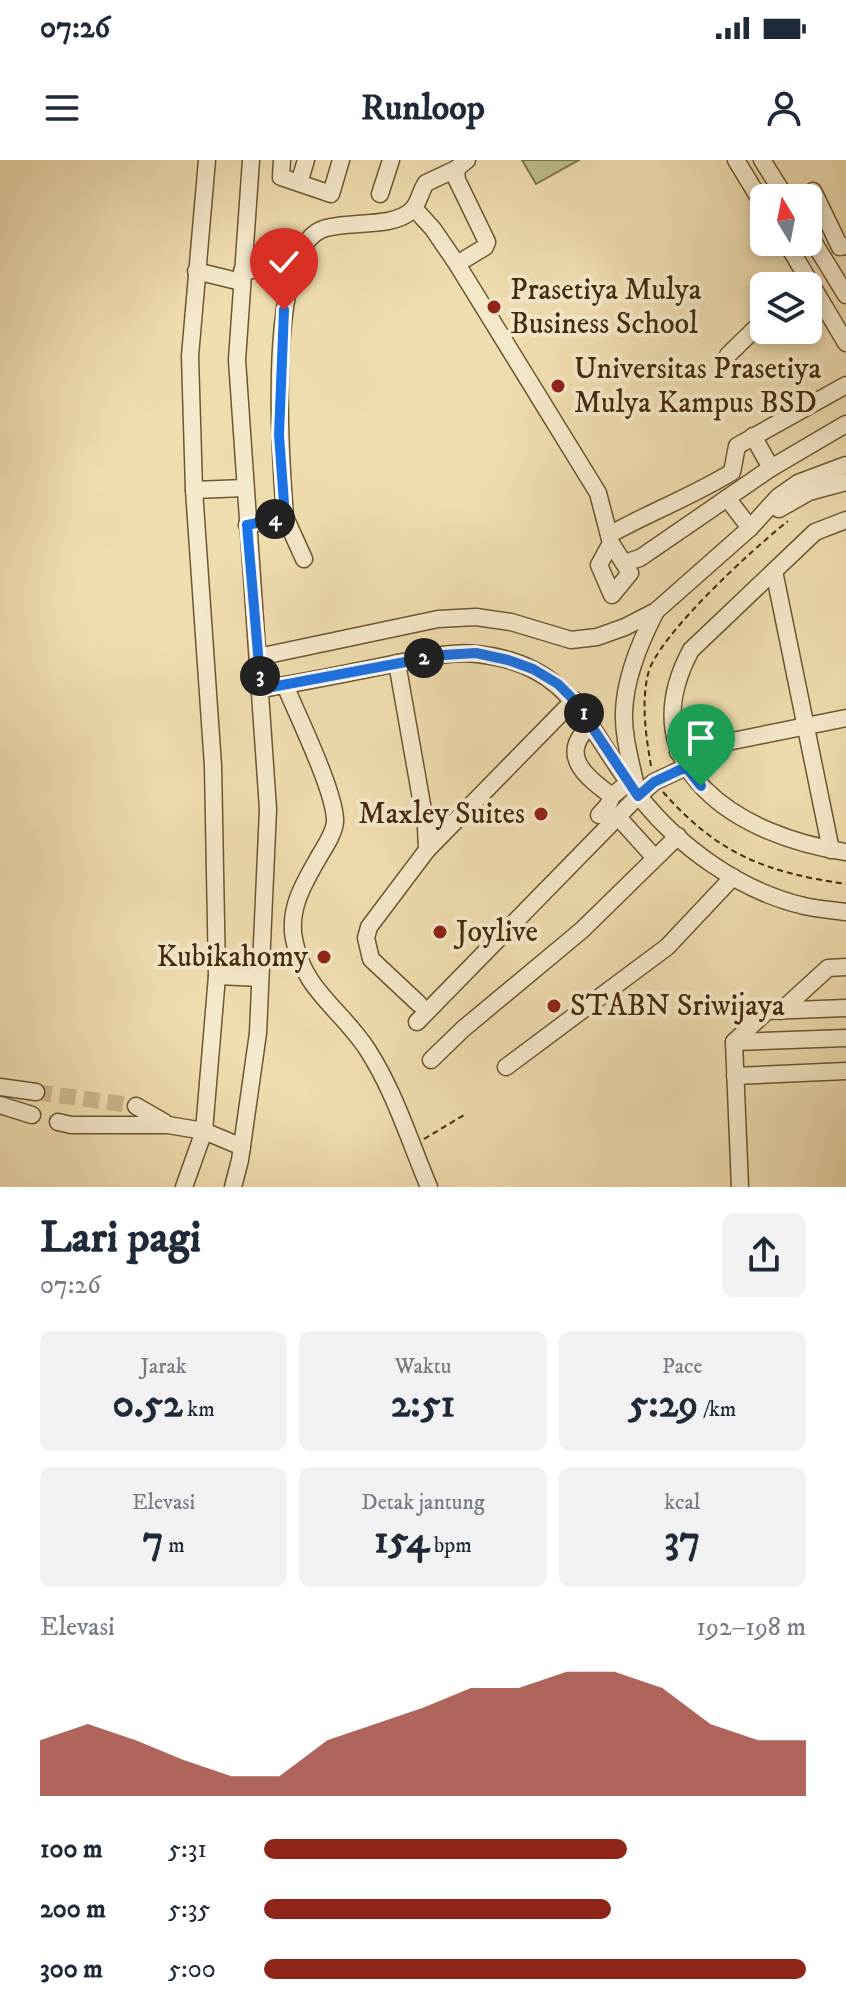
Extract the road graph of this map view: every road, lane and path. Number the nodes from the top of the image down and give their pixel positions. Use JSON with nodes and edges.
{"nodes":[{"id":1,"x":207,"y":160,"type":"edge"},
{"id":2,"x":251,"y":160,"type":"edge"},
{"id":3,"x":282,"y":160,"type":"edge"},
{"id":4,"x":306,"y":160,"type":"edge"},
{"id":5,"x":341,"y":160,"type":"edge"},
{"id":6,"x":391,"y":160,"type":"edge"},
{"id":7,"x":736,"y":160,"type":"edge"},
{"id":8,"x":762,"y":160,"type":"edge"},
{"id":9,"x":462,"y":164,"type":"edge"},
{"id":10,"x":299,"y":183,"type":"junction"},
{"id":11,"x":751,"y":184,"type":"edge"},
{"id":12,"x":777,"y":184,"type":"edge"},
{"id":13,"x":380,"y":194,"type":"dead end"},
{"id":14,"x":414,"y":208,"type":"junction"},
{"id":15,"x":822,"y":210,"type":"edge"},
{"id":16,"x":846,"y":246,"type":"edge"},
{"id":17,"x":822,"y":256,"type":"edge"},
{"id":18,"x":294,"y":264,"type":"junction"},
{"id":19,"x":457,"y":264,"type":"junction"},
{"id":20,"x":196,"y":271,"type":"junction"},
{"id":21,"x":242,"y":277,"type":"junction"},
{"id":22,"x":846,"y":295,"type":"edge"},
{"id":23,"x":822,"y":308,"type":"edge"},
{"id":24,"x":750,"y":334,"type":"edge"},
{"id":25,"x":846,"y":343,"type":"edge"},
{"id":26,"x":728,"y":355,"type":"dead end"},
{"id":27,"x":846,"y":385,"type":"edge"},
{"id":28,"x":846,"y":424,"type":"edge"},
{"id":29,"x":753,"y":436,"type":"junction"},
{"id":30,"x":846,"y":465,"type":"edge"},
{"id":31,"x":771,"y":468,"type":"junction"},
{"id":32,"x":846,"y":482,"type":"edge"},
{"id":33,"x":245,"y":488,"type":"junction"},
{"id":34,"x":194,"y":490,"type":"junction"},
{"id":35,"x":727,"y":498,"type":"junction"},
{"id":36,"x":653,"y":512,"type":"junction"},
{"id":37,"x":796,"y":515,"type":"dead end"},
{"id":38,"x":285,"y":517,"type":"junction"},
{"id":39,"x":846,"y":520,"type":"edge"},
{"id":40,"x":247,"y":525,"type":"junction"},
{"id":41,"x":752,"y":526,"type":"junction"},
{"id":42,"x":610,"y":539,"type":"junction"},
{"id":43,"x":668,"y":539,"type":"junction"},
{"id":44,"x":304,"y":559,"type":"dead end"},
{"id":45,"x":624,"y":563,"type":"junction"},
{"id":46,"x":774,"y":571,"type":"junction"},
{"id":47,"x":656,"y":611,"type":"junction"},
{"id":48,"x":669,"y":638,"type":"dead end"},
{"id":49,"x":258,"y":657,"type":"junction"},
{"id":50,"x":397,"y":663,"type":"junction"},
{"id":51,"x":285,"y":685,"type":"junction"},
{"id":52,"x":261,"y":689,"type":"junction"},
{"id":53,"x":574,"y":700,"type":"junction"},
{"id":54,"x":846,"y":718,"type":"edge"},
{"id":55,"x":591,"y":725,"type":"junction"},
{"id":56,"x":806,"y":726,"type":"junction"},
{"id":57,"x":682,"y":760,"type":"junction"},
{"id":58,"x":634,"y":789,"type":"junction"},
{"id":59,"x":612,"y":796,"type":"junction"},
{"id":60,"x":599,"y":815,"type":"dead end"},
{"id":61,"x":618,"y":817,"type":"junction"},
{"id":62,"x":678,"y":836,"type":"junction"},
{"id":63,"x":427,"y":850,"type":"junction"},
{"id":64,"x":838,"y":851,"type":"edge"},
{"id":65,"x":655,"y":858,"type":"junction"},
{"id":66,"x":733,"y":877,"type":"junction"},
{"id":67,"x":846,"y":912,"type":"edge"},
{"id":68,"x":846,"y":967,"type":"edge"},
{"id":69,"x":217,"y":976,"type":"junction"},
{"id":70,"x":260,"y":978,"type":"junction"},
{"id":71,"x":419,"y":1004,"type":"dead end"},
{"id":72,"x":846,"y":1008,"type":"edge"},
{"id":73,"x":781,"y":1011,"type":"junction"},
{"id":74,"x":417,"y":1022,"type":"dead end"},
{"id":75,"x":846,"y":1038,"type":"edge"},
{"id":76,"x":734,"y":1042,"type":"junction"},
{"id":77,"x":431,"y":1060,"type":"dead end"},
{"id":78,"x":506,"y":1067,"type":"dead end"},
{"id":79,"x":846,"y":1071,"type":"edge"},
{"id":80,"x":735,"y":1076,"type":"junction"},
{"id":81,"x":0,"y":1087,"type":"edge"},
{"id":82,"x":36,"y":1092,"type":"tunnel mouth"},
{"id":83,"x":0,"y":1105,"type":"edge"},
{"id":84,"x":136,"y":1106,"type":"tunnel mouth"},
{"id":85,"x":32,"y":1115,"type":"dead end"},
{"id":86,"x":464,"y":1115,"type":"dead end"},
{"id":87,"x":58,"y":1122,"type":"dead end"},
{"id":88,"x":168,"y":1125,"type":"junction"},
{"id":89,"x":204,"y":1131,"type":"junction"},
{"id":90,"x":411,"y":1146,"type":"junction"},
{"id":91,"x":242,"y":1147,"type":"junction"},
{"id":92,"x":184,"y":1187,"type":"edge"},
{"id":93,"x":233,"y":1187,"type":"edge"},
{"id":94,"x":429,"y":1187,"type":"edge"},
{"id":95,"x":740,"y":1187,"type":"edge"}],
"edges":[{"from":1,"to":20,"type":"street"},
{"from":2,"to":21,"type":"street"},
{"from":3,"to":10,"type":"street"},
{"from":4,"to":10,"type":"street"},
{"from":5,"to":10,"type":"street"},
{"from":6,"to":13,"type":"street"},
{"from":7,"to":11,"type":"street"},
{"from":8,"to":12,"type":"street"},
{"from":9,"to":14,"type":"street"},
{"from":9,"to":19,"type":"street"},
{"from":14,"to":18,"type":"street"},
{"from":14,"to":19,"type":"street"},
{"from":15,"to":16,"type":"street"},
{"from":17,"to":22,"type":"street"},
{"from":18,"to":21,"type":"street"},
{"from":18,"to":38,"type":"street"},
{"from":19,"to":42,"type":"street"},
{"from":20,"to":21,"type":"street"},
{"from":20,"to":34,"type":"street"},
{"from":21,"to":33,"type":"street"},
{"from":23,"to":25,"type":"street"},
{"from":24,"to":26,"type":"street"},
{"from":27,"to":29,"type":"street"},
{"from":28,"to":31,"type":"street"},
{"from":29,"to":31,"type":"street"},
{"from":29,"to":36,"type":"street"},
{"from":30,"to":41,"type":"street"},
{"from":31,"to":35,"type":"street"},
{"from":32,"to":41,"type":"street"},
{"from":33,"to":34,"type":"street"},
{"from":33,"to":40,"type":"street"},
{"from":34,"to":69,"type":"street"},
{"from":35,"to":41,"type":"street"},
{"from":35,"to":43,"type":"street"},
{"from":36,"to":42,"type":"street"},
{"from":36,"to":43,"type":"street"},
{"from":37,"to":48,"type":"path"},
{"from":38,"to":40,"type":"street"},
{"from":38,"to":44,"type":"street"},
{"from":39,"to":46,"type":"street"},
{"from":40,"to":49,"type":"street"},
{"from":41,"to":47,"type":"street"},
{"from":42,"to":45,"type":"street"},
{"from":42,"to":45,"type":"street"},
{"from":43,"to":45,"type":"street"},
{"from":46,"to":56,"type":"street"},
{"from":46,"to":57,"type":"street"},
{"from":47,"to":49,"type":"street"},
{"from":47,"to":58,"type":"street"},
{"from":49,"to":52,"type":"street"},
{"from":50,"to":51,"type":"street"},
{"from":50,"to":53,"type":"street"},
{"from":50,"to":63,"type":"street"},
{"from":51,"to":52,"type":"street"},
{"from":51,"to":90,"type":"street"},
{"from":52,"to":70,"type":"street"},
{"from":53,"to":55,"type":"street"},
{"from":53,"to":63,"type":"street"},
{"from":54,"to":56,"type":"street"},
{"from":55,"to":58,"type":"street"},
{"from":55,"to":59,"type":"street"},
{"from":56,"to":57,"type":"street"},
{"from":56,"to":64,"type":"street"},
{"from":57,"to":58,"type":"street"},
{"from":57,"to":64,"type":"street"},
{"from":58,"to":59,"type":"street"},
{"from":58,"to":61,"type":"street"},
{"from":58,"to":62,"type":"street"},
{"from":59,"to":60,"type":"street"},
{"from":61,"to":65,"type":"street"},
{"from":61,"to":74,"type":"street"},
{"from":62,"to":65,"type":"street"},
{"from":62,"to":66,"type":"street"},
{"from":63,"to":71,"type":"street"},
{"from":65,"to":77,"type":"street"},
{"from":66,"to":67,"type":"street"},
{"from":66,"to":78,"type":"street"},
{"from":68,"to":73,"type":"street"},
{"from":69,"to":70,"type":"street"},
{"from":69,"to":89,"type":"street"},
{"from":70,"to":91,"type":"street"},
{"from":72,"to":73,"type":"street"},
{"from":73,"to":76,"type":"street"},
{"from":75,"to":76,"type":"street"},
{"from":76,"to":80,"type":"street"},
{"from":79,"to":80,"type":"street"},
{"from":80,"to":95,"type":"street"},
{"from":81,"to":82,"type":"street"},
{"from":83,"to":85,"type":"street"},
{"from":84,"to":88,"type":"street"},
{"from":86,"to":90,"type":"path"},
{"from":87,"to":88,"type":"street"},
{"from":88,"to":89,"type":"street"},
{"from":89,"to":91,"type":"street"},
{"from":89,"to":92,"type":"street"},
{"from":90,"to":94,"type":"street"},
{"from":91,"to":93,"type":"street"}]}
